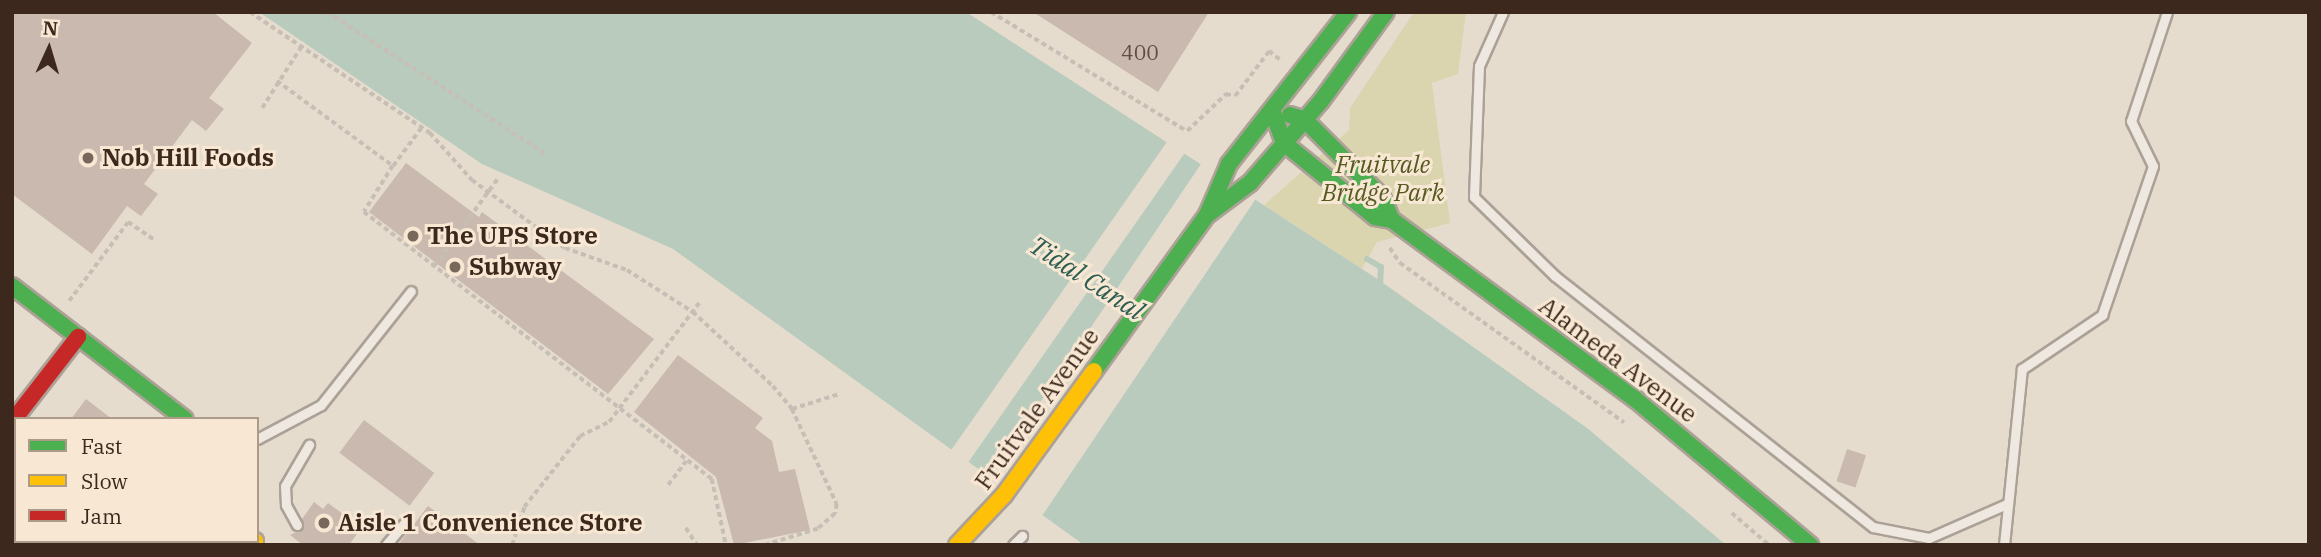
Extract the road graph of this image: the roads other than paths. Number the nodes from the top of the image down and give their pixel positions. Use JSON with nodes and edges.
{"nodes":[{"id":1,"x":1348,"y":12,"type":"edge"},
{"id":2,"x":1386,"y":12,"type":"edge"},
{"id":3,"x":1503,"y":12,"type":"edge"},
{"id":4,"x":2167,"y":12,"type":"edge"},
{"id":5,"x":1272,"y":110,"type":"junction"},
{"id":6,"x":1305,"y":120,"type":"junction"},
{"id":7,"x":1284,"y":143,"type":"junction"},
{"id":8,"x":1207,"y":215,"type":"junction"},
{"id":9,"x":1392,"y":220,"type":"junction"},
{"id":10,"x":12,"y":286,"type":"edge"},
{"id":11,"x":411,"y":291,"type":"dead end"},
{"id":12,"x":78,"y":337,"type":"junction"},
{"id":13,"x":16,"y":417,"type":"edge"},
{"id":14,"x":182,"y":417,"type":"edge"},
{"id":15,"x":259,"y":438,"type":"edge"},
{"id":16,"x":309,"y":445,"type":"dead end"},
{"id":17,"x":2007,"y":504,"type":"junction"},
{"id":18,"x":407,"y":520,"type":"dead end"},
{"id":19,"x":297,"y":525,"type":"dead end"},
{"id":20,"x":1021,"y":536,"type":"dead end"},
{"id":21,"x":386,"y":545,"type":"edge"},
{"id":22,"x":957,"y":545,"type":"edge"},
{"id":23,"x":1013,"y":545,"type":"edge"},
{"id":24,"x":1810,"y":545,"type":"edge"},
{"id":25,"x":2004,"y":545,"type":"edge"}],
"edges":[{"from":1,"to":5,"type":"street","name":"Fruitvale Avenue"},
{"from":2,"to":6,"type":"street","name":"Fruitvale Avenue"},
{"from":3,"to":17,"type":"lane"},
{"from":4,"to":17,"type":"lane"},
{"from":5,"to":6,"type":"street","name":"Alameda Avenue"},
{"from":5,"to":7,"type":"street"},
{"from":5,"to":8,"type":"street","name":"Fruitvale Avenue"},
{"from":6,"to":7,"type":"street","name":"Fruitvale Avenue"},
{"from":6,"to":9,"type":"street","name":"Alameda Avenue"},
{"from":7,"to":8,"type":"street","name":"Fruitvale Avenue"},
{"from":7,"to":9,"type":"street","name":"Alameda Avenue"},
{"from":8,"to":22,"type":"street","name":"Fruitvale Avenue"},
{"from":9,"to":24,"type":"street","name":"Alameda Avenue"},
{"from":10,"to":12,"type":"street"},
{"from":11,"to":15,"type":"lane"},
{"from":12,"to":13,"type":"street"},
{"from":12,"to":14,"type":"street"},
{"from":16,"to":19,"type":"lane"},
{"from":17,"to":25,"type":"lane"},
{"from":18,"to":21,"type":"lane"},
{"from":20,"to":23,"type":"lane"}]}
